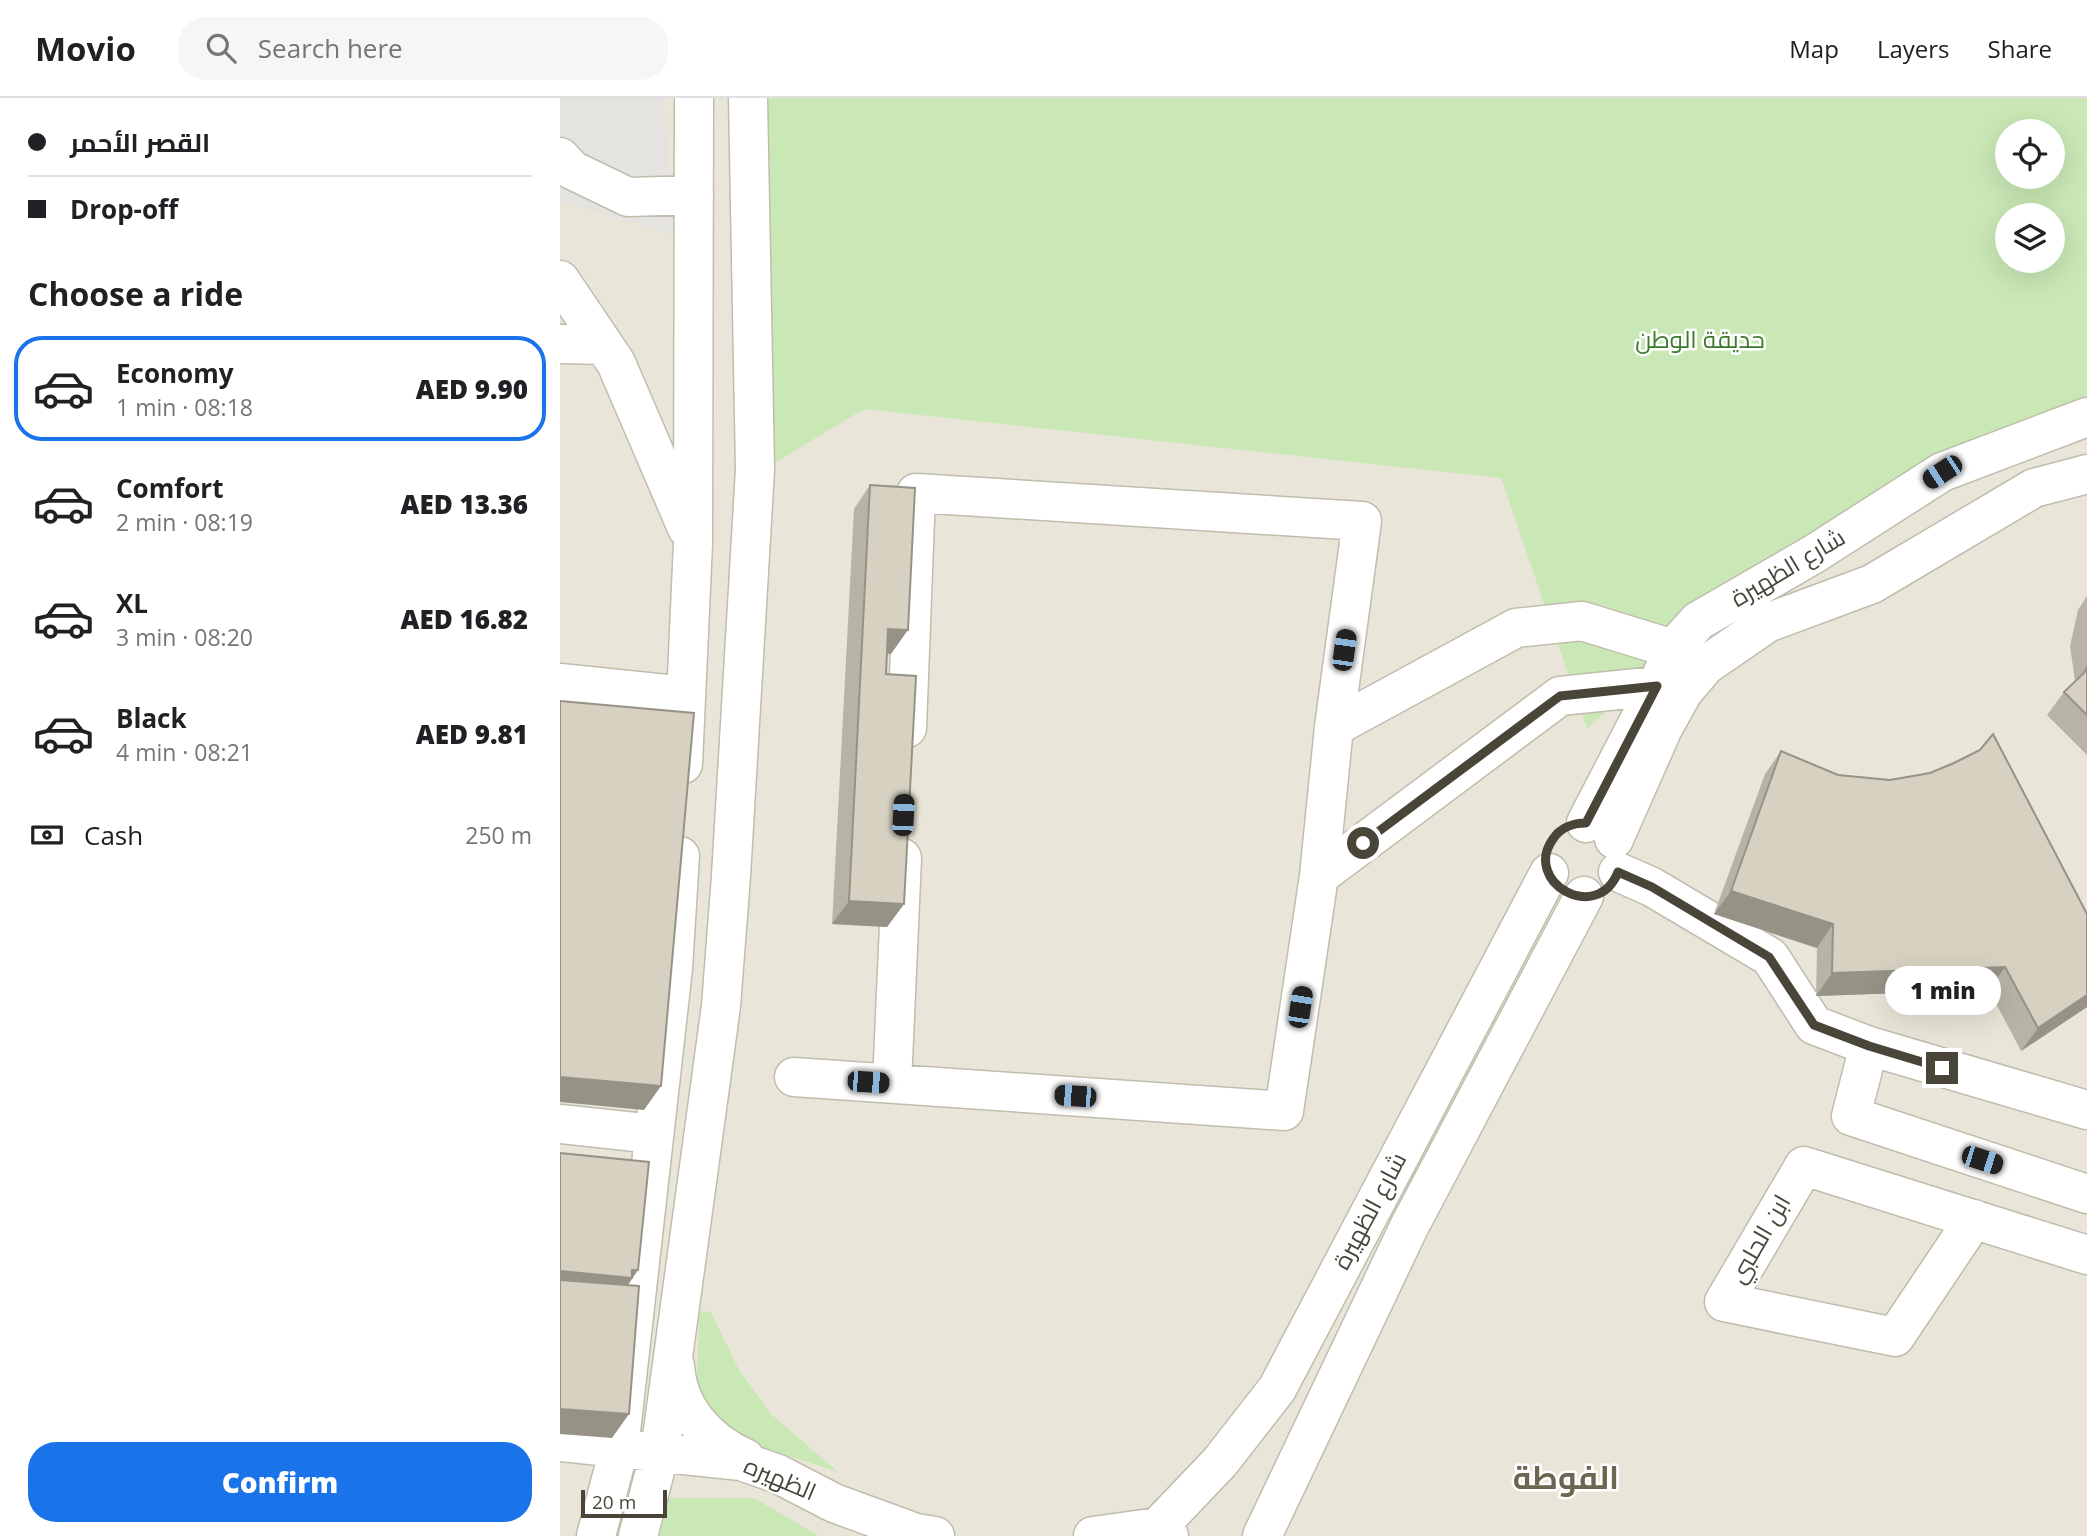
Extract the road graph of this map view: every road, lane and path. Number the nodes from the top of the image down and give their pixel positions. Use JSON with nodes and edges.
{"nodes":[{"id":1,"x":694,"y":98,"type":"edge"},
{"id":2,"x":748,"y":98,"type":"edge"},
{"id":3,"x":560,"y":158,"type":"edge"},
{"id":4,"x":694,"y":195,"type":"junction"},
{"id":5,"x":560,"y":280,"type":"edge"},
{"id":6,"x":560,"y":344,"type":"edge"},
{"id":7,"x":604,"y":345,"type":"junction"},
{"id":8,"x":2087,"y":416,"type":"edge"},
{"id":9,"x":2087,"y":474,"type":"edge"},
{"id":10,"x":693,"y":543,"type":"junction"},
{"id":11,"x":1673,"y":649,"type":"junction"},
{"id":12,"x":560,"y":683,"type":"edge"},
{"id":13,"x":1657,"y":686,"type":"junction"},
{"id":14,"x":686,"y":696,"type":"junction"},
{"id":15,"x":1334,"y":727,"type":"junction"},
{"id":16,"x":905,"y":768,"type":"edge"},
{"id":17,"x":903,"y":823,"type":"edge"},
{"id":18,"x":1579,"y":847,"type":"junction"},
{"id":19,"x":1319,"y":876,"type":"junction"},
{"id":20,"x":1869,"y":1046,"type":"junction"},
{"id":21,"x":794,"y":1077,"type":"dead end"},
{"id":22,"x":892,"y":1083,"type":"junction"},
{"id":23,"x":2087,"y":1110,"type":"edge"},
{"id":24,"x":560,"y":1124,"type":"edge"},
{"id":25,"x":654,"y":1134,"type":"junction"},
{"id":26,"x":2087,"y":1194,"type":"edge"},
{"id":27,"x":1974,"y":1219,"type":"junction"},
{"id":28,"x":2087,"y":1255,"type":"edge"},
{"id":29,"x":677,"y":1318,"type":"junction"},
{"id":30,"x":560,"y":1442,"type":"edge"},
{"id":31,"x":619,"y":1449,"type":"junction"},
{"id":32,"x":660,"y":1452,"type":"junction"},
{"id":33,"x":778,"y":1474,"type":"junction"},
{"id":34,"x":1163,"y":1531,"type":"edge"},
{"id":35,"x":596,"y":1536,"type":"edge"},
{"id":36,"x":638,"y":1536,"type":"edge"},
{"id":37,"x":935,"y":1536,"type":"edge"},
{"id":38,"x":1093,"y":1536,"type":"edge"},
{"id":39,"x":1262,"y":1536,"type":"edge"}],
"edges":[{"from":1,"to":4,"type":"street"},
{"from":2,"to":29,"type":"street"},
{"from":3,"to":4,"type":"street"},
{"from":4,"to":10,"type":"street"},
{"from":5,"to":7,"type":"street"},
{"from":6,"to":7,"type":"street"},
{"from":7,"to":10,"type":"street"},
{"from":8,"to":11,"type":"street","name":"شارع الظهيرة"},
{"from":9,"to":18,"type":"street","name":"شارع الظهيرة"},
{"from":10,"to":14,"type":"street"},
{"from":11,"to":13,"type":"street","name":"شارع الظهيرة"},
{"from":11,"to":15,"type":"street"},
{"from":12,"to":14,"type":"street"},
{"from":13,"to":18,"type":"street","name":"شارع الظهيرة"},
{"from":13,"to":19,"type":"street"},
{"from":14,"to":25,"type":"street"},
{"from":15,"to":16,"type":"street"},
{"from":15,"to":19,"type":"street"},
{"from":17,"to":22,"type":"street"},
{"from":18,"to":20,"type":"street"},
{"from":18,"to":34,"type":"street","name":"شارع الظهيرة"},
{"from":18,"to":39,"type":"street","name":"شارع الظهيرة"},
{"from":19,"to":22,"type":"street"},
{"from":20,"to":23,"type":"street"},
{"from":20,"to":26,"type":"street"},
{"from":21,"to":22,"type":"street"},
{"from":24,"to":25,"type":"street"},
{"from":25,"to":31,"type":"street"},
{"from":27,"to":27,"type":"street","name":"ابن الحلبي"},
{"from":27,"to":28,"type":"street","name":"ابن الحلبي"},
{"from":29,"to":32,"type":"street"},
{"from":29,"to":33,"type":"street"},
{"from":30,"to":31,"type":"street","name":"الظهيره"},
{"from":31,"to":32,"type":"street","name":"الظهيره"},
{"from":31,"to":35,"type":"street"},
{"from":32,"to":33,"type":"street","name":"الظهيره"},
{"from":32,"to":36,"type":"street"},
{"from":33,"to":37,"type":"street","name":"الظهيره"},
{"from":34,"to":38,"type":"street"}]}
